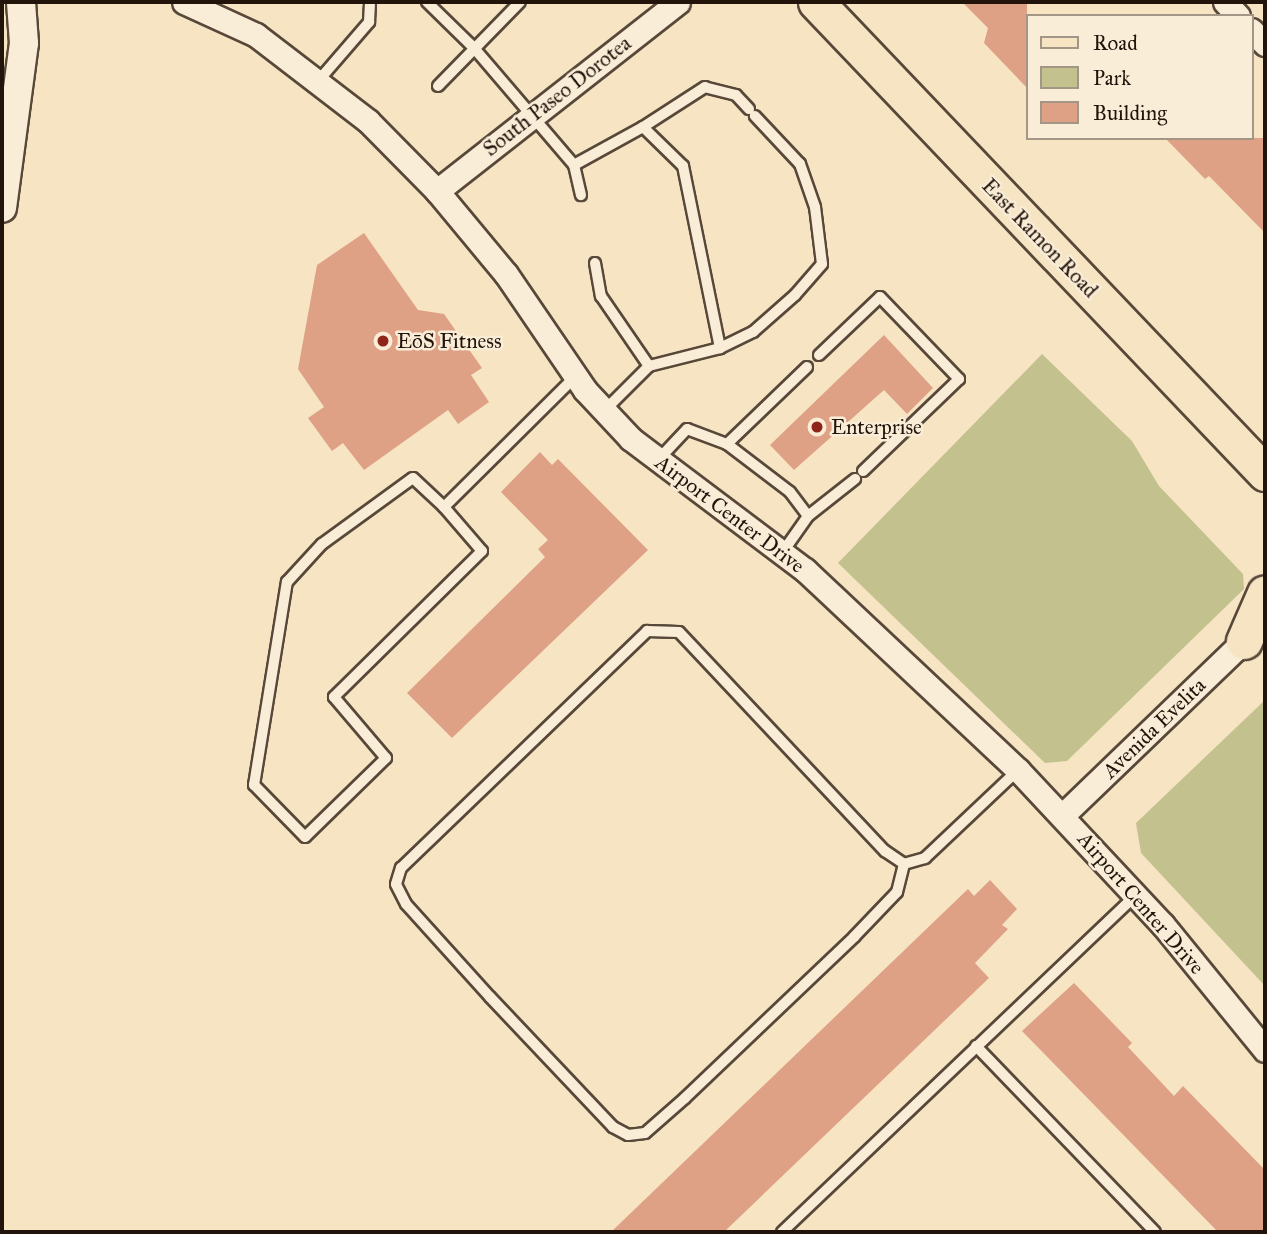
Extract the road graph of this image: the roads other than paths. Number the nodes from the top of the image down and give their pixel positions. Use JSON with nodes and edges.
{"nodes":[{"id":1,"x":21,"y":2,"type":"edge"},
{"id":2,"x":184,"y":2,"type":"edge"},
{"id":3,"x":370,"y":2,"type":"edge"},
{"id":4,"x":427,"y":2,"type":"edge"},
{"id":5,"x":520,"y":2,"type":"edge"},
{"id":6,"x":678,"y":2,"type":"edge"},
{"id":7,"x":816,"y":2,"type":"edge"},
{"id":8,"x":369,"y":22,"type":"junction"},
{"id":9,"x":379,"y":31,"type":"dead end"},
{"id":10,"x":474,"y":48,"type":"junction"},
{"id":11,"x":319,"y":80,"type":"junction"},
{"id":12,"x":438,"y":86,"type":"dead end"},
{"id":13,"x":533,"y":115,"type":"junction"},
{"id":14,"x":643,"y":127,"type":"junction"},
{"id":15,"x":574,"y":165,"type":"junction"},
{"id":16,"x":437,"y":191,"type":"junction"},
{"id":17,"x":581,"y":195,"type":"dead end"},
{"id":18,"x":2,"y":208,"type":"edge"},
{"id":19,"x":595,"y":263,"type":"dead end"},
{"id":20,"x":720,"y":348,"type":"junction"},
{"id":21,"x":819,"y":355,"type":"dead end"},
{"id":22,"x":649,"y":366,"type":"junction"},
{"id":23,"x":807,"y":367,"type":"dead end"},
{"id":24,"x":575,"y":377,"type":"junction"},
{"id":25,"x":604,"y":411,"type":"junction"},
{"id":26,"x":727,"y":444,"type":"junction"},
{"id":27,"x":657,"y":461,"type":"junction"},
{"id":28,"x":1265,"y":473,"type":"edge"},
{"id":29,"x":444,"y":507,"type":"junction"},
{"id":30,"x":808,"y":516,"type":"junction"},
{"id":31,"x":782,"y":553,"type":"junction"},
{"id":32,"x":1265,"y":593,"type":"edge"},
{"id":33,"x":1254,"y":637,"type":"edge"},
{"id":34,"x":1018,"y":770,"type":"junction"},
{"id":35,"x":1064,"y":814,"type":"junction"},
{"id":36,"x":904,"y":864,"type":"junction"},
{"id":37,"x":1136,"y":895,"type":"junction"},
{"id":38,"x":976,"y":1046,"type":"junction"},
{"id":39,"x":1265,"y":1050,"type":"edge"},
{"id":40,"x":782,"y":1232,"type":"edge"},
{"id":41,"x":1155,"y":1232,"type":"edge"}],
"edges":[{"from":1,"to":18,"type":"street"},
{"from":2,"to":11,"type":"street","name":"Airport Center Drive"},
{"from":3,"to":8,"type":"lane"},
{"from":4,"to":10,"type":"lane"},
{"from":5,"to":10,"type":"lane"},
{"from":6,"to":13,"type":"street","name":"South Paseo Dorotea"},
{"from":7,"to":28,"type":"main road","name":"East Ramon Road"},
{"from":8,"to":9,"type":"lane"},
{"from":8,"to":11,"type":"lane"},
{"from":10,"to":12,"type":"lane"},
{"from":10,"to":13,"type":"lane"},
{"from":11,"to":16,"type":"street","name":"Airport Center Drive"},
{"from":13,"to":15,"type":"lane"},
{"from":13,"to":16,"type":"street","name":"South Paseo Dorotea"},
{"from":14,"to":15,"type":"lane"},
{"from":14,"to":20,"type":"lane"},
{"from":14,"to":20,"type":"lane"},
{"from":15,"to":17,"type":"lane"},
{"from":16,"to":24,"type":"street","name":"Airport Center Drive"},
{"from":19,"to":22,"type":"lane"},
{"from":20,"to":22,"type":"lane"},
{"from":21,"to":30,"type":"lane"},
{"from":22,"to":25,"type":"lane"},
{"from":23,"to":26,"type":"lane"},
{"from":24,"to":25,"type":"street","name":"Airport Center Drive"},
{"from":24,"to":29,"type":"lane"},
{"from":25,"to":27,"type":"street","name":"Airport Center Drive"},
{"from":26,"to":27,"type":"lane"},
{"from":26,"to":30,"type":"lane"},
{"from":27,"to":31,"type":"street","name":"Airport Center Drive"},
{"from":29,"to":29,"type":"lane"},
{"from":30,"to":31,"type":"lane"},
{"from":31,"to":34,"type":"street","name":"Airport Center Drive"},
{"from":32,"to":33,"type":"main road"},
{"from":33,"to":35,"type":"street","name":"Avenida Evelita"},
{"from":34,"to":35,"type":"street","name":"Airport Center Drive"},
{"from":34,"to":36,"type":"lane"},
{"from":35,"to":37,"type":"street","name":"Airport Center Drive"},
{"from":36,"to":36,"type":"lane"},
{"from":37,"to":38,"type":"lane"},
{"from":37,"to":39,"type":"street","name":"Airport Center Drive"},
{"from":38,"to":40,"type":"lane"},
{"from":38,"to":41,"type":"lane"}]}
